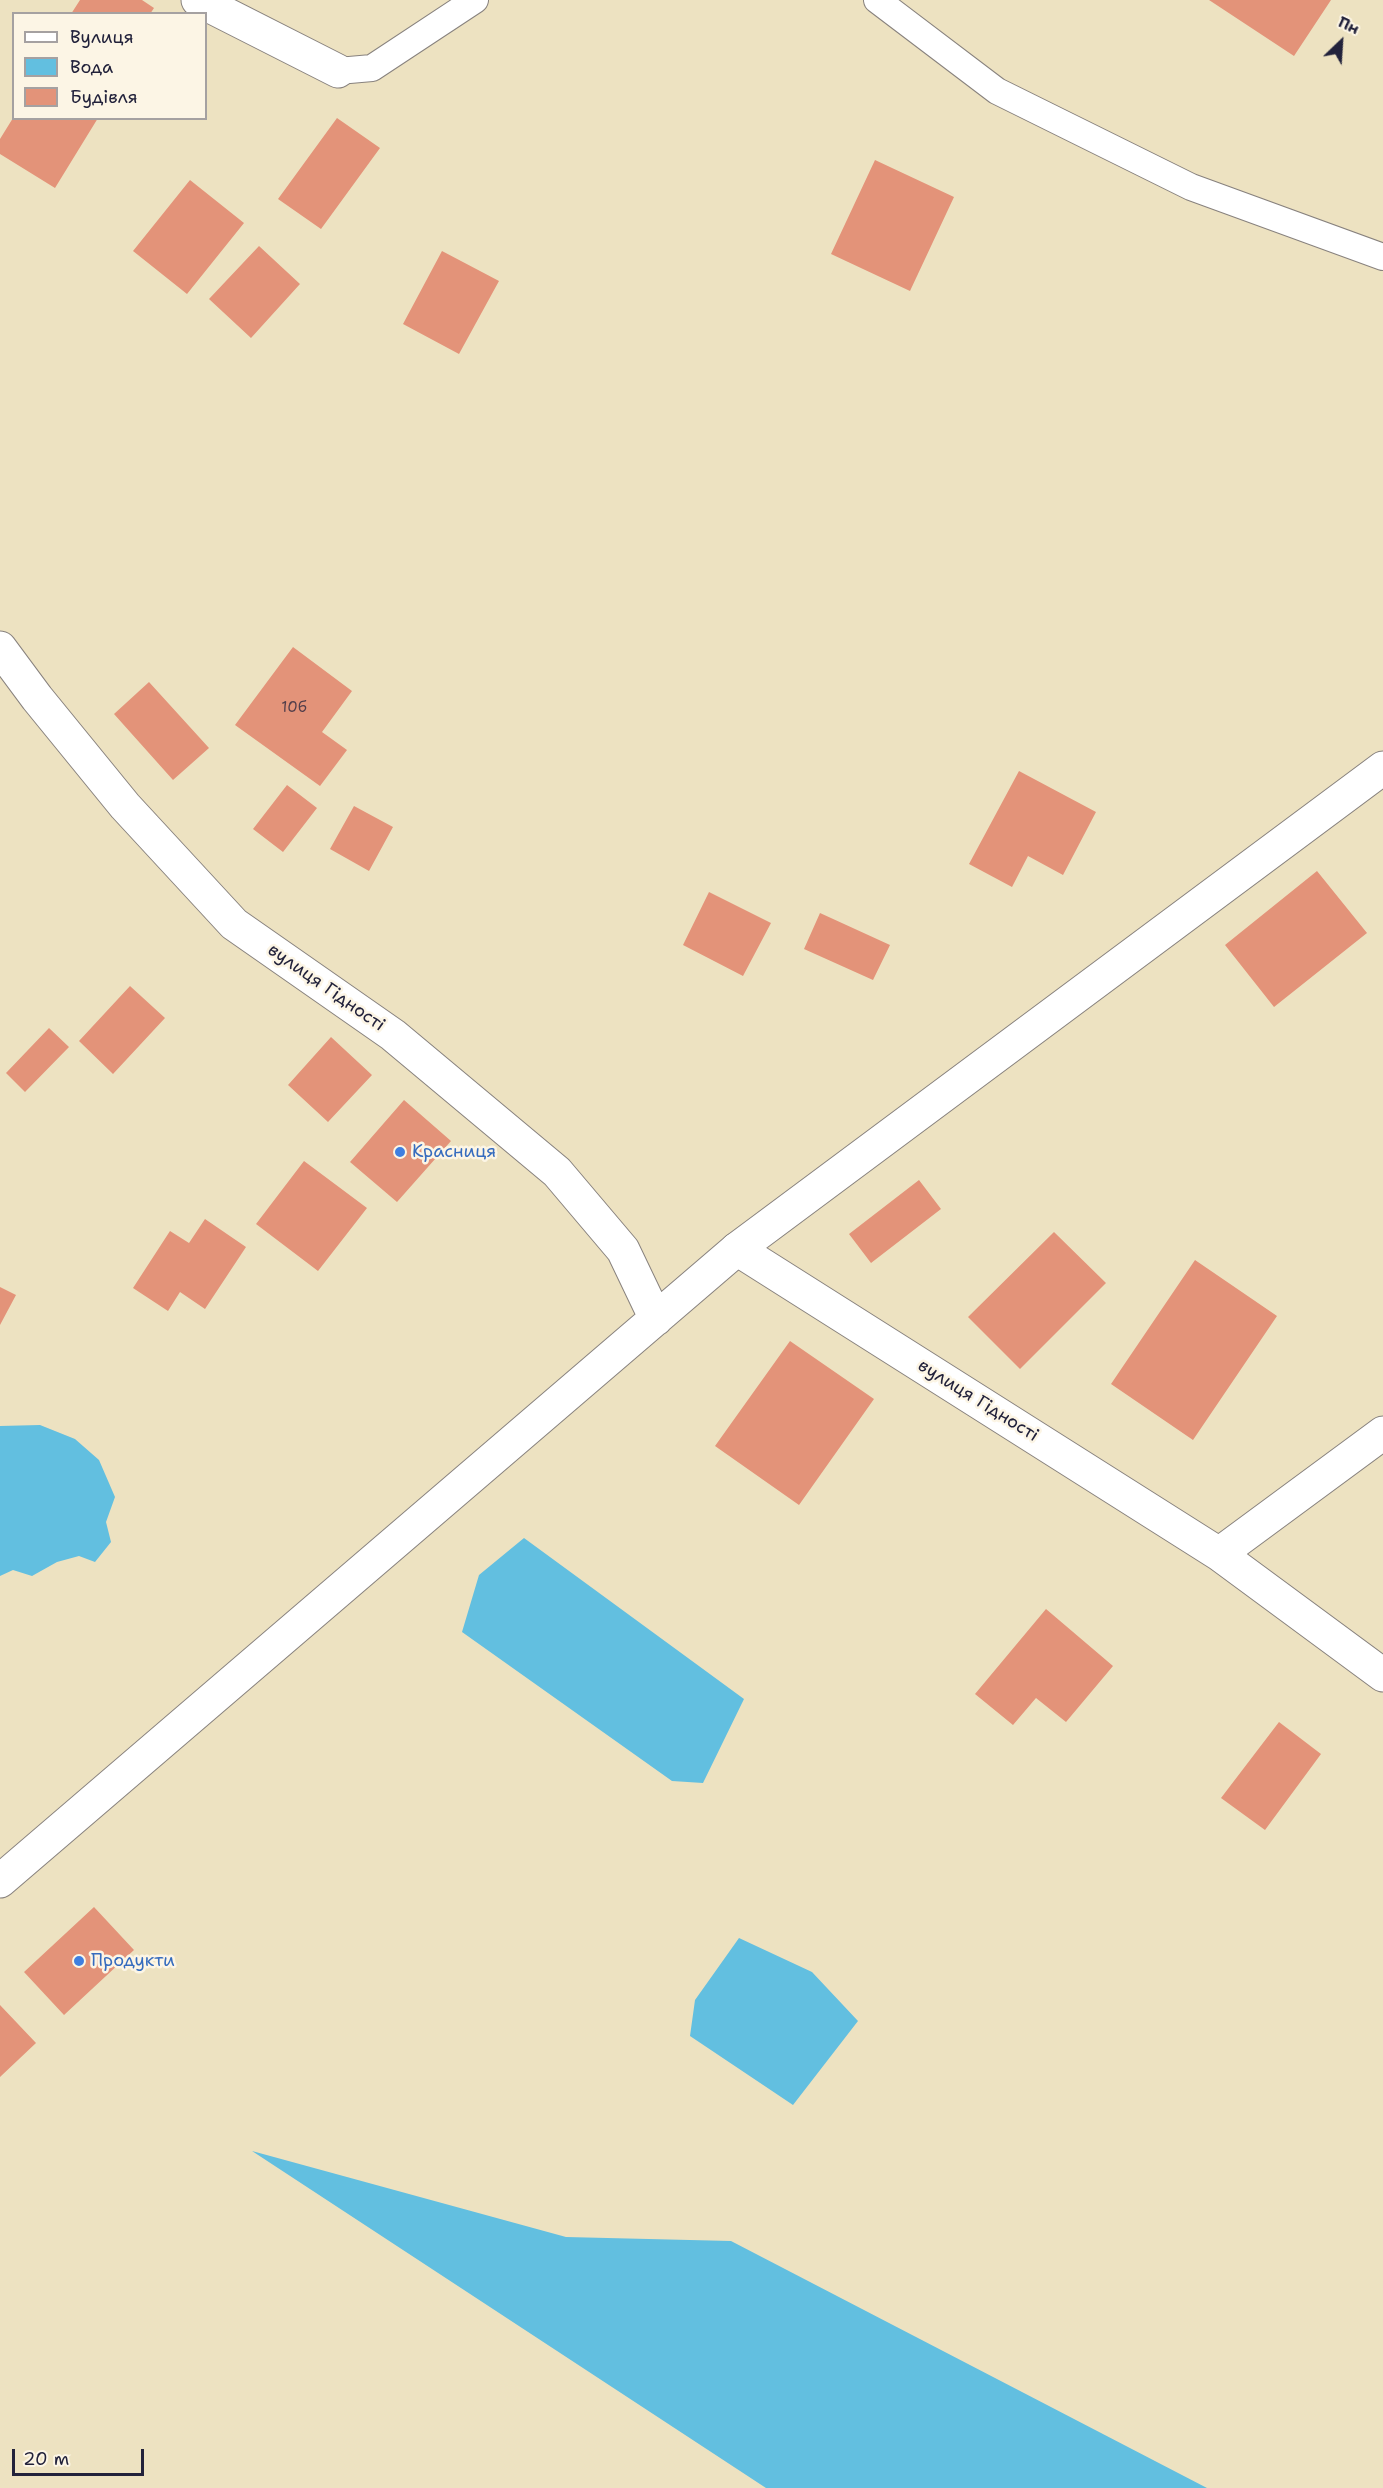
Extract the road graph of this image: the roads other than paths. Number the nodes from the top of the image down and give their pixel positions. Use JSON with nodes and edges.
{"nodes":[{"id":1,"x":198,"y":0,"type":"edge"},
{"id":2,"x":475,"y":0,"type":"edge"},
{"id":3,"x":878,"y":0,"type":"edge"},
{"id":4,"x":338,"y":71,"type":"joint"},
{"id":5,"x":1383,"y":257,"type":"edge"},
{"id":6,"x":0,"y":648,"type":"edge"},
{"id":7,"x":1383,"y":768,"type":"edge"},
{"id":8,"x":738,"y":1249,"type":"junction"},
{"id":9,"x":657,"y":1319,"type":"junction"},
{"id":10,"x":1383,"y":1433,"type":"edge"},
{"id":11,"x":1219,"y":1554,"type":"junction"},
{"id":12,"x":1383,"y":1675,"type":"edge"},
{"id":13,"x":0,"y":1881,"type":"edge"}],
"edges":[{"from":1,"to":4,"type":"street"},
{"from":2,"to":4,"type":"lane"},
{"from":3,"to":5,"type":"lane"},
{"from":6,"to":9,"type":"street","name":"вулиця Гідності"},
{"from":7,"to":8,"type":"street"},
{"from":8,"to":9,"type":"street"},
{"from":8,"to":11,"type":"street","name":"вулиця Гідності"},
{"from":9,"to":13,"type":"street"},
{"from":10,"to":11,"type":"street"},
{"from":11,"to":12,"type":"street","name":"вулиця Гідності"}]}
